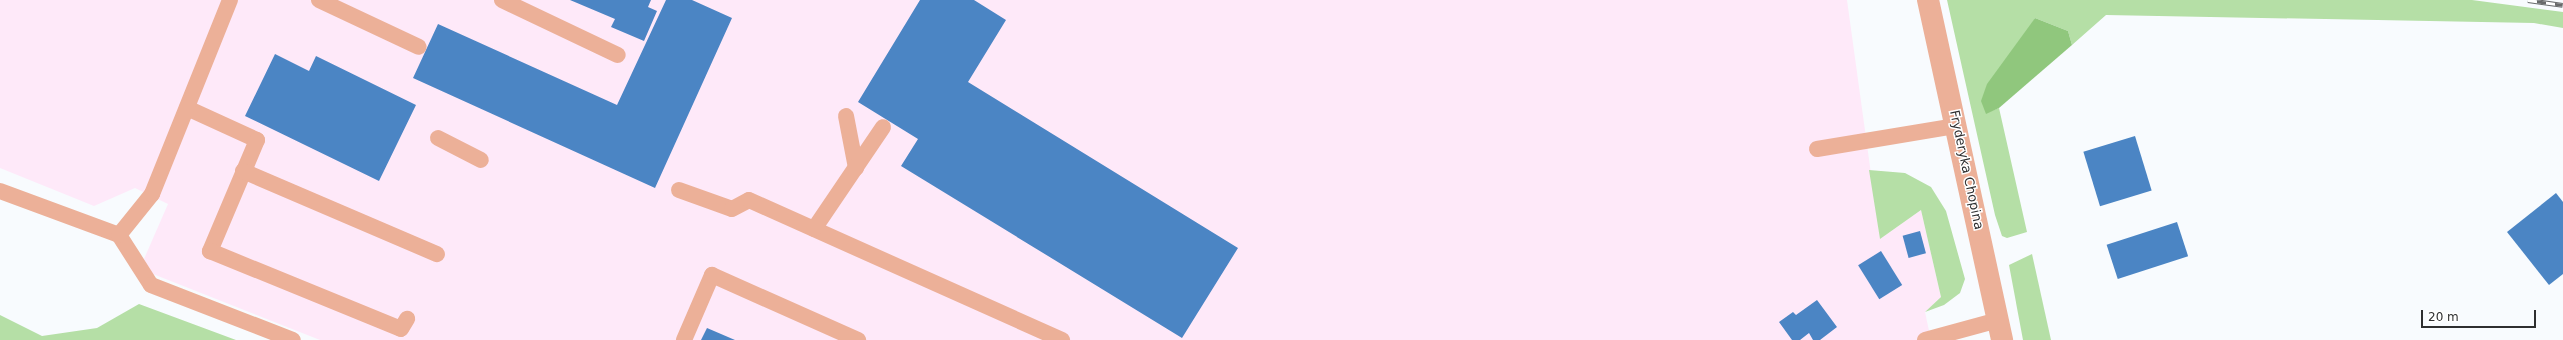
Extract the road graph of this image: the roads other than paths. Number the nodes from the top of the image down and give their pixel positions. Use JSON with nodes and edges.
{"nodes":[{"id":1,"x":230,"y":0,"type":"edge"},
{"id":2,"x":318,"y":0,"type":"edge"},
{"id":3,"x":502,"y":0,"type":"edge"},
{"id":4,"x":1928,"y":0,"type":"edge"},
{"id":5,"x":419,"y":47,"type":"dead end"},
{"id":6,"x":618,"y":55,"type":"dead end"},
{"id":7,"x":187,"y":108,"type":"junction"},
{"id":8,"x":846,"y":116,"type":"dead end"},
{"id":9,"x":1956,"y":126,"type":"junction"},
{"id":10,"x":883,"y":127,"type":"dead end"},
{"id":11,"x":438,"y":138,"type":"dead end"},
{"id":12,"x":1816,"y":149,"type":"dead end"},
{"id":13,"x":481,"y":160,"type":"dead end"},
{"id":14,"x":856,"y":168,"type":"junction"},
{"id":15,"x":244,"y":171,"type":"junction"},
{"id":16,"x":679,"y":190,"type":"dead end"},
{"id":17,"x":0,"y":191,"type":"edge"},
{"id":18,"x":814,"y":229,"type":"junction"},
{"id":19,"x":118,"y":236,"type":"junction"},
{"id":20,"x":437,"y":254,"type":"dead end"},
{"id":21,"x":407,"y":319,"type":"dead end"},
{"id":22,"x":2000,"y":330,"type":"edge"},
{"id":23,"x":293,"y":340,"type":"edge"},
{"id":24,"x":684,"y":340,"type":"edge"},
{"id":25,"x":858,"y":340,"type":"edge"},
{"id":26,"x":1062,"y":340,"type":"edge"},
{"id":27,"x":1925,"y":340,"type":"edge"}],
"edges":[{"from":1,"to":7,"type":"lane"},
{"from":2,"to":5,"type":"lane"},
{"from":3,"to":6,"type":"lane"},
{"from":4,"to":9,"type":"street","name":"Fryderyka Chopina"},
{"from":7,"to":15,"type":"lane"},
{"from":7,"to":19,"type":"lane"},
{"from":8,"to":14,"type":"lane"},
{"from":9,"to":12,"type":"lane"},
{"from":9,"to":22,"type":"street","name":"Fryderyka Chopina"},
{"from":10,"to":14,"type":"lane"},
{"from":11,"to":13,"type":"lane"},
{"from":14,"to":18,"type":"lane"},
{"from":15,"to":20,"type":"lane"},
{"from":15,"to":21,"type":"lane"},
{"from":16,"to":18,"type":"lane"},
{"from":17,"to":19,"type":"lane"},
{"from":18,"to":26,"type":"lane"},
{"from":19,"to":23,"type":"lane"},
{"from":22,"to":27,"type":"lane"},
{"from":24,"to":25,"type":"lane"}]}
